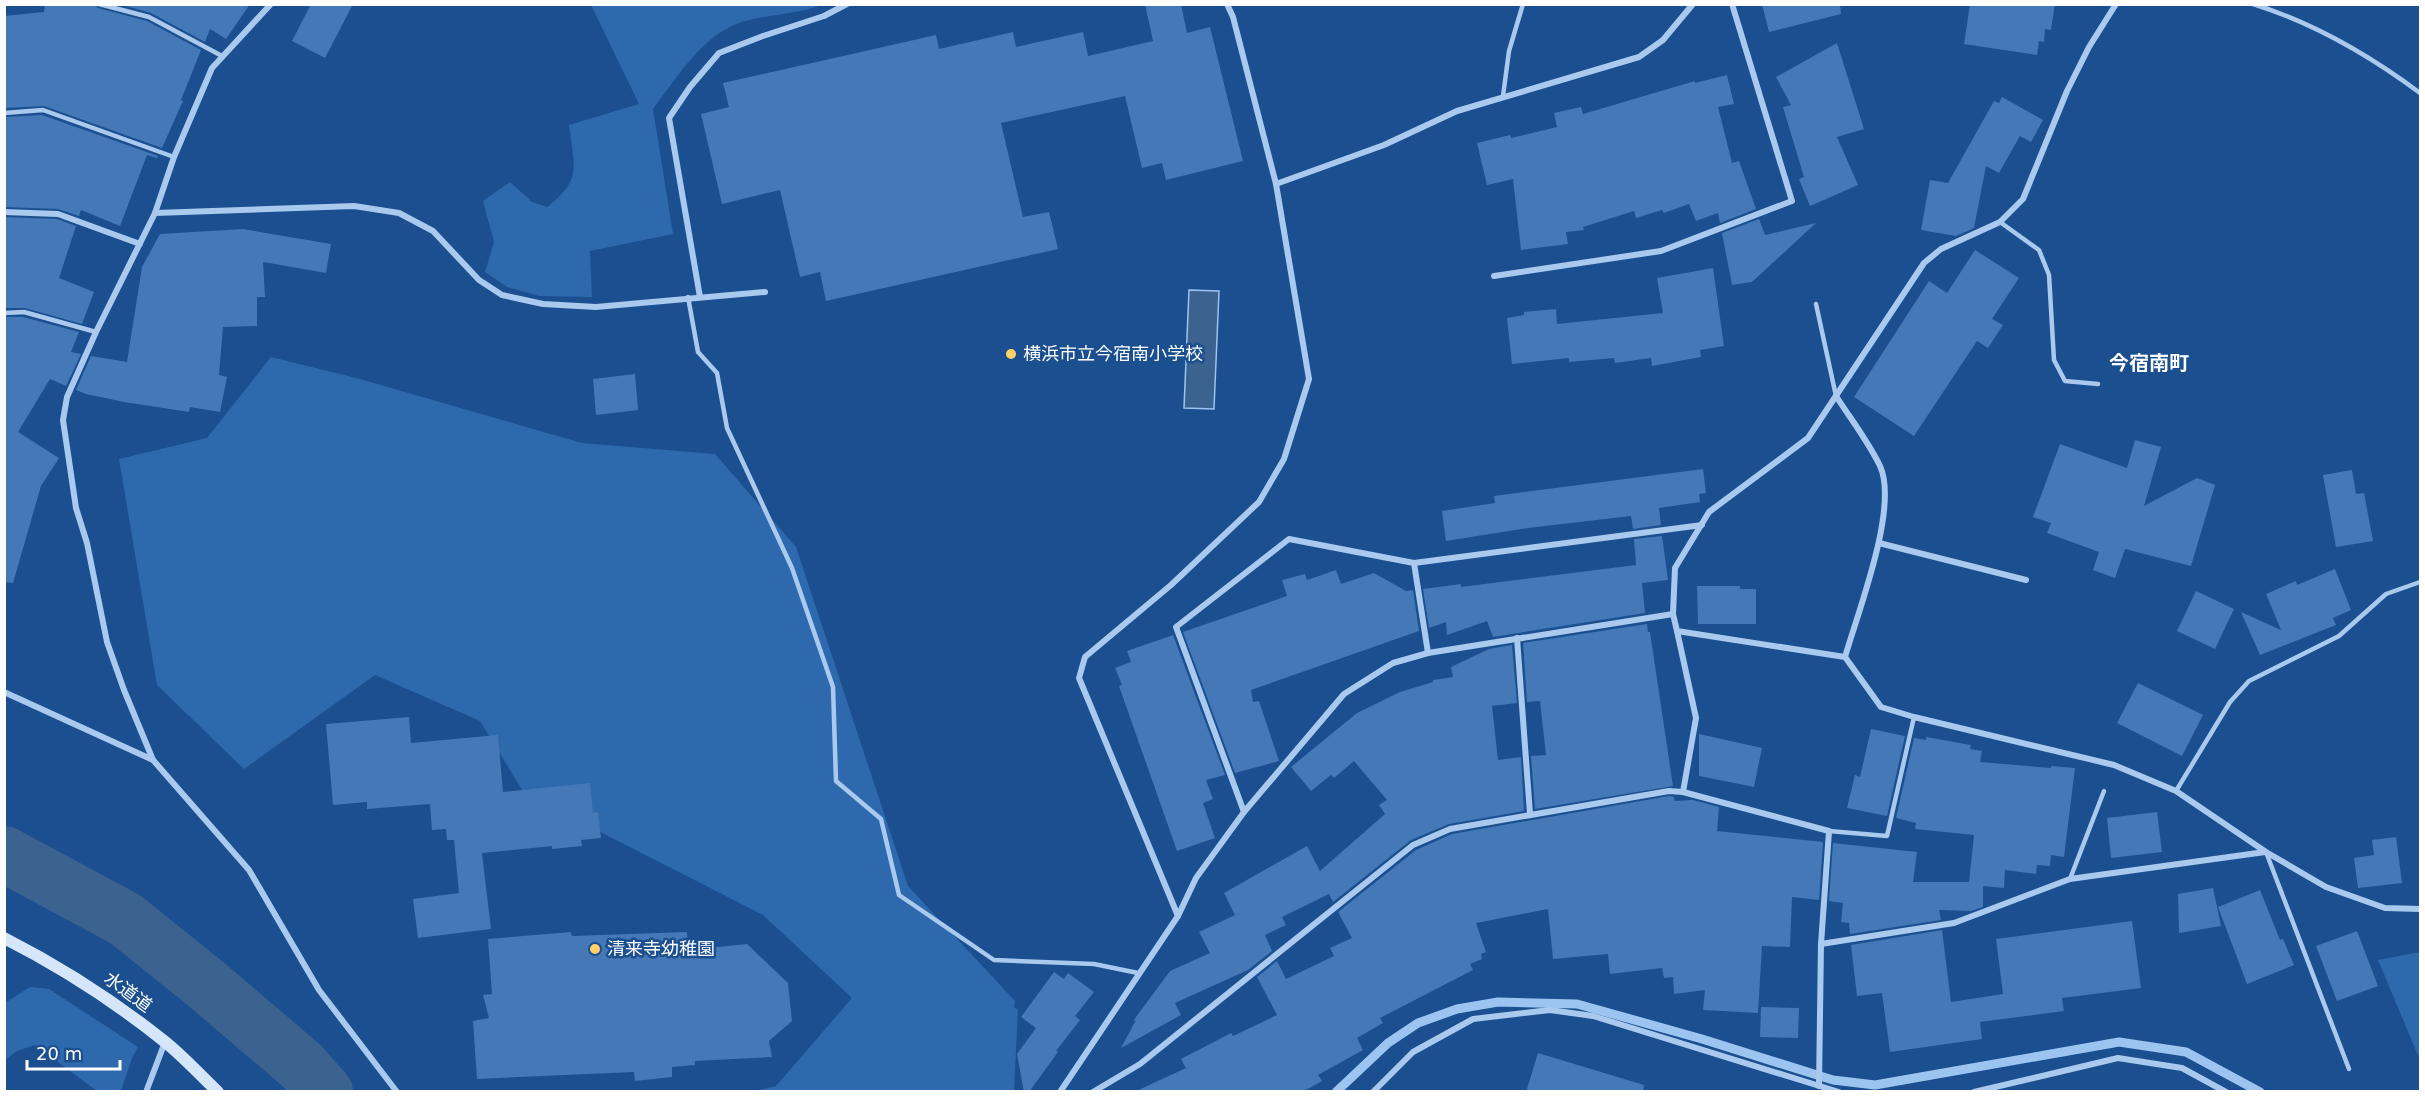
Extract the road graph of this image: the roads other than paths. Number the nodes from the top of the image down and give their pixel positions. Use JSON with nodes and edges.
{"nodes":[{"id":1,"x":99,"y":4,"type":"edge"},
{"id":2,"x":271,"y":4,"type":"edge"},
{"id":3,"x":847,"y":4,"type":"edge"},
{"id":4,"x":1227,"y":4,"type":"edge"},
{"id":5,"x":1523,"y":4,"type":"edge"},
{"id":6,"x":1693,"y":4,"type":"edge"},
{"id":7,"x":1732,"y":4,"type":"edge"},
{"id":8,"x":2116,"y":4,"type":"edge"},
{"id":9,"x":2253,"y":4,"type":"edge"},
{"id":10,"x":222,"y":56,"type":"junction"},
{"id":11,"x":2421,"y":93,"type":"edge"},
{"id":12,"x":1503,"y":96,"type":"junction"},
{"id":13,"x":4,"y":113,"type":"edge"},
{"id":14,"x":174,"y":157,"type":"junction"},
{"id":15,"x":1276,"y":184,"type":"junction"},
{"id":16,"x":4,"y":212,"type":"edge"},
{"id":17,"x":155,"y":213,"type":"junction"},
{"id":18,"x":2000,"y":222,"type":"junction"},
{"id":19,"x":140,"y":244,"type":"junction"},
{"id":20,"x":1494,"y":276,"type":"dead end"},
{"id":21,"x":765,"y":292,"type":"dead end"},
{"id":22,"x":688,"y":297,"type":"junction"},
{"id":23,"x":699,"y":297,"type":"junction"},
{"id":24,"x":1816,"y":304,"type":"dead end"},
{"id":25,"x":4,"y":313,"type":"edge"},
{"id":26,"x":96,"y":332,"type":"junction"},
{"id":27,"x":2098,"y":384,"type":"dead end"},
{"id":28,"x":1836,"y":396,"type":"junction"},
{"id":29,"x":1702,"y":525,"type":"junction"},
{"id":30,"x":1879,"y":543,"type":"junction"},
{"id":31,"x":1414,"y":563,"type":"junction"},
{"id":32,"x":2026,"y":580,"type":"dead end"},
{"id":33,"x":2421,"y":582,"type":"edge"},
{"id":34,"x":1673,"y":614,"type":"junction"},
{"id":35,"x":1677,"y":631,"type":"junction"},
{"id":36,"x":1517,"y":638,"type":"junction"},
{"id":37,"x":1428,"y":653,"type":"junction"},
{"id":38,"x":1845,"y":657,"type":"junction"},
{"id":39,"x":4,"y":692,"type":"edge"},
{"id":40,"x":1914,"y":717,"type":"junction"},
{"id":41,"x":153,"y":760,"type":"junction"},
{"id":42,"x":2104,"y":791,"type":"dead end"},
{"id":43,"x":2176,"y":791,"type":"junction"},
{"id":44,"x":1683,"y":792,"type":"junction"},
{"id":45,"x":1244,"y":812,"type":"junction"},
{"id":46,"x":1530,"y":814,"type":"junction"},
{"id":47,"x":1829,"y":831,"type":"junction"},
{"id":48,"x":2266,"y":852,"type":"junction"},
{"id":49,"x":2070,"y":879,"type":"junction"},
{"id":50,"x":2421,"y":909,"type":"edge"},
{"id":51,"x":1178,"y":916,"type":"junction"},
{"id":52,"x":4,"y":938,"type":"edge"},
{"id":53,"x":1821,"y":944,"type":"junction"},
{"id":54,"x":1138,"y":973,"type":"junction"},
{"id":55,"x":165,"y":1042,"type":"junction"},
{"id":56,"x":2349,"y":1070,"type":"dead end"},
{"id":57,"x":1818,"y":1086,"type":"junction"},
{"id":58,"x":146,"y":1092,"type":"edge"},
{"id":59,"x":218,"y":1092,"type":"edge"},
{"id":60,"x":397,"y":1092,"type":"edge"},
{"id":61,"x":1060,"y":1092,"type":"edge"},
{"id":62,"x":1093,"y":1092,"type":"edge"},
{"id":63,"x":1373,"y":1092,"type":"edge"},
{"id":64,"x":1839,"y":1092,"type":"edge"},
{"id":65,"x":1974,"y":1092,"type":"edge"},
{"id":66,"x":2226,"y":1092,"type":"edge"}],
"edges":[{"from":1,"to":10,"type":"lane"},
{"from":2,"to":10,"type":"street"},
{"from":3,"to":23,"type":"street"},
{"from":4,"to":15,"type":"street"},
{"from":5,"to":12,"type":"lane"},
{"from":6,"to":12,"type":"street"},
{"from":7,"to":20,"type":"street"},
{"from":8,"to":18,"type":"street"},
{"from":9,"to":11,"type":"lane"},
{"from":10,"to":14,"type":"street"},
{"from":12,"to":15,"type":"street"},
{"from":13,"to":14,"type":"lane"},
{"from":14,"to":17,"type":"street"},
{"from":15,"to":51,"type":"street"},
{"from":16,"to":19,"type":"street"},
{"from":17,"to":19,"type":"street"},
{"from":17,"to":22,"type":"street"},
{"from":18,"to":27,"type":"lane"},
{"from":18,"to":28,"type":"street"},
{"from":19,"to":26,"type":"street"},
{"from":21,"to":23,"type":"street"},
{"from":22,"to":23,"type":"street"},
{"from":22,"to":54,"type":"lane"},
{"from":24,"to":28,"type":"lane"},
{"from":25,"to":26,"type":"lane"},
{"from":26,"to":41,"type":"street"},
{"from":28,"to":29,"type":"street"},
{"from":28,"to":30,"type":"street"},
{"from":29,"to":31,"type":"street"},
{"from":29,"to":34,"type":"street"},
{"from":30,"to":32,"type":"street"},
{"from":30,"to":38,"type":"street"},
{"from":31,"to":37,"type":"street"},
{"from":31,"to":45,"type":"street"},
{"from":33,"to":43,"type":"lane"},
{"from":34,"to":35,"type":"street"},
{"from":34,"to":36,"type":"street"},
{"from":35,"to":38,"type":"street"},
{"from":35,"to":44,"type":"street"},
{"from":36,"to":37,"type":"street"},
{"from":36,"to":46,"type":"street"},
{"from":37,"to":45,"type":"street"},
{"from":38,"to":40,"type":"street"},
{"from":39,"to":41,"type":"street"},
{"from":40,"to":43,"type":"street"},
{"from":40,"to":47,"type":"lane"},
{"from":41,"to":60,"type":"street"},
{"from":42,"to":49,"type":"lane"},
{"from":43,"to":48,"type":"street"},
{"from":44,"to":46,"type":"street"},
{"from":44,"to":47,"type":"street"},
{"from":45,"to":51,"type":"street"},
{"from":46,"to":62,"type":"street"},
{"from":47,"to":53,"type":"street"},
{"from":48,"to":49,"type":"street"},
{"from":48,"to":50,"type":"street"},
{"from":48,"to":56,"type":"lane"},
{"from":49,"to":53,"type":"street"},
{"from":51,"to":54,"type":"street"},
{"from":52,"to":55,"type":"street","name":"水道道"},
{"from":53,"to":57,"type":"street"},
{"from":54,"to":61,"type":"street"},
{"from":55,"to":58,"type":"street"},
{"from":55,"to":59,"type":"street","name":"水道道"},
{"from":57,"to":63,"type":"street"},
{"from":57,"to":64,"type":"street"},
{"from":65,"to":66,"type":"street"}]}
